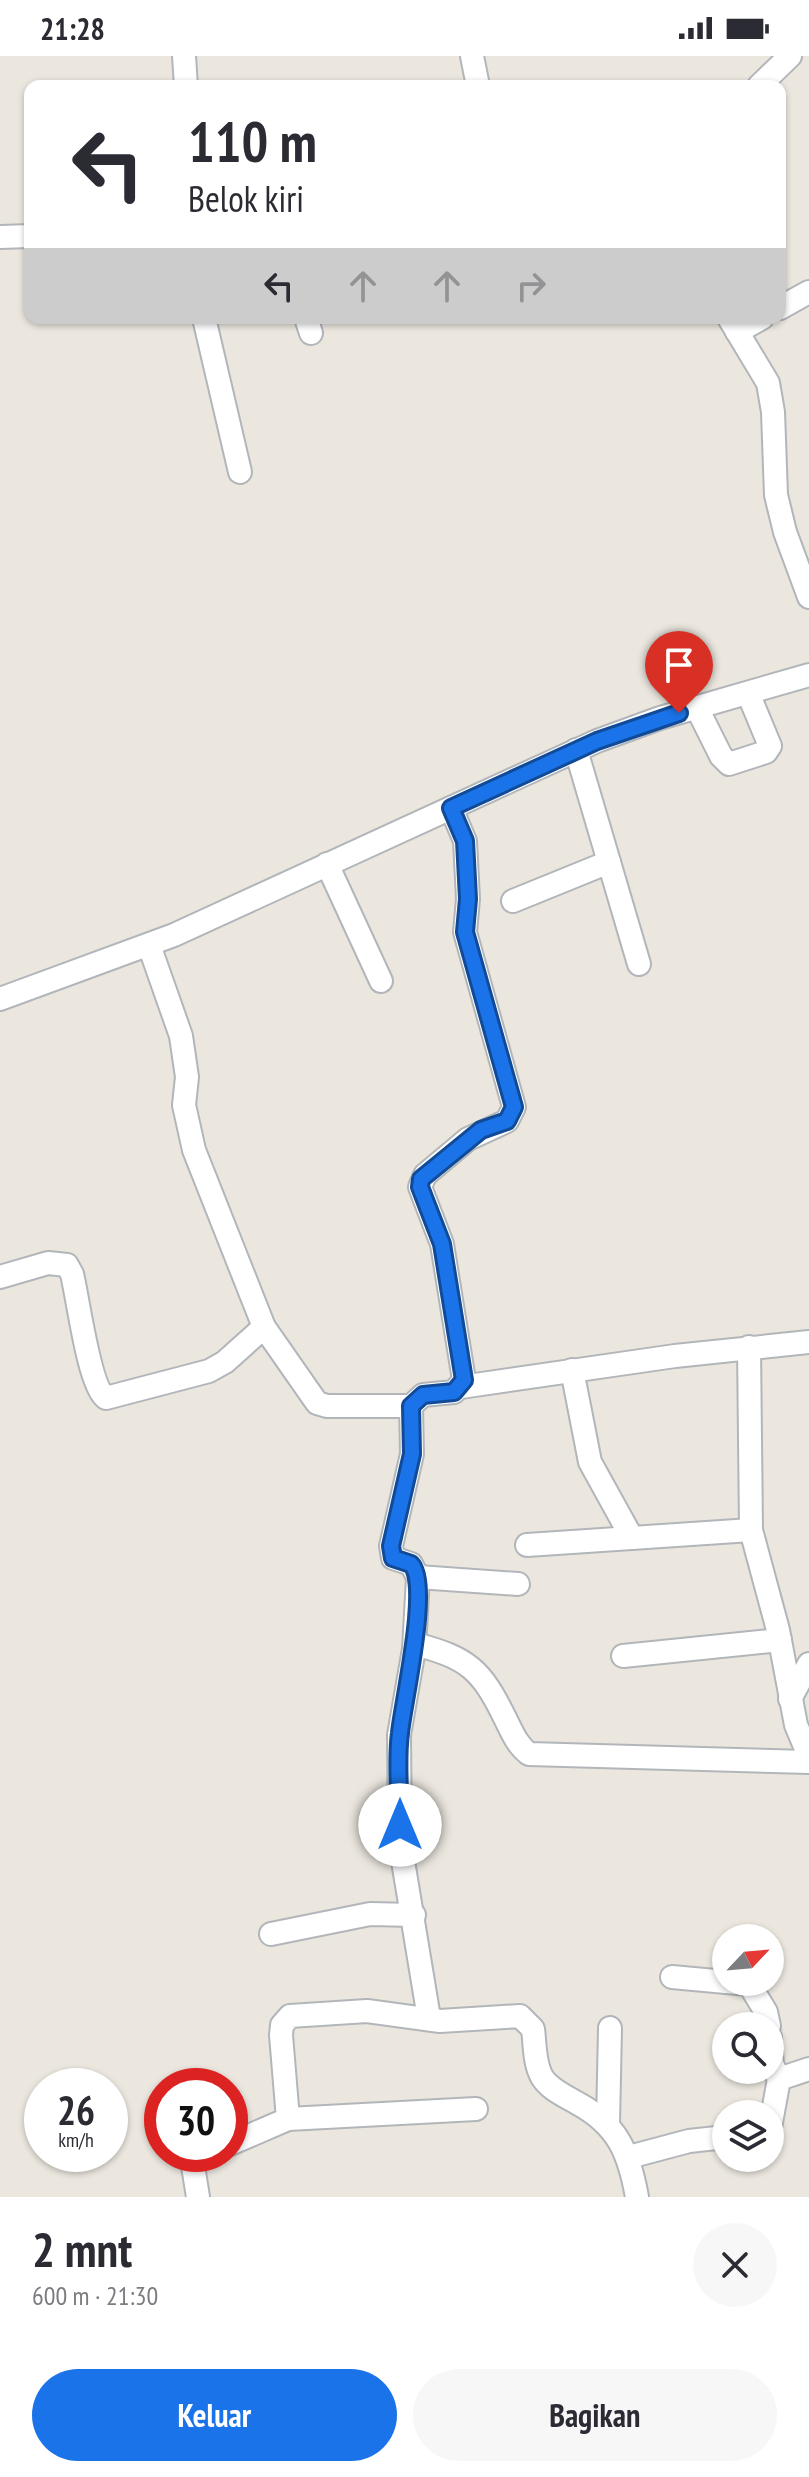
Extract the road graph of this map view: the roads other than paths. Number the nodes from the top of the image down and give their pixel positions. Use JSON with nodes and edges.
{"nodes":[{"id":1,"x":184,"y":56,"type":"edge"},
{"id":2,"x":472,"y":56,"type":"edge"},
{"id":3,"x":790,"y":56,"type":"edge"},
{"id":4,"x":186,"y":80,"type":"edge"},
{"id":5,"x":477,"y":80,"type":"edge"},
{"id":6,"x":765,"y":80,"type":"edge"},
{"id":7,"x":24,"y":236,"type":"edge"},
{"id":8,"x":0,"y":237,"type":"edge"},
{"id":9,"x":809,"y":292,"type":"edge"},
{"id":10,"x":786,"y":305,"type":"edge"},
{"id":11,"x":205,"y":324,"type":"edge"},
{"id":12,"x":733,"y":325,"type":"edge"},
{"id":13,"x":240,"y":472,"type":"dead end"},
{"id":14,"x":809,"y":597,"type":"edge"},
{"id":15,"x":809,"y":675,"type":"edge"},
{"id":16,"x":748,"y":693,"type":"junction"},
{"id":17,"x":697,"y":708,"type":"junction"},
{"id":18,"x":576,"y":750,"type":"junction"},
{"id":19,"x":451,"y":808,"type":"junction"},
{"id":20,"x":609,"y":862,"type":"junction"},
{"id":21,"x":327,"y":864,"type":"junction"},
{"id":22,"x":513,"y":901,"type":"dead end"},
{"id":23,"x":149,"y":945,"type":"junction"},
{"id":24,"x":639,"y":964,"type":"dead end"},
{"id":25,"x":381,"y":981,"type":"dead end"},
{"id":26,"x":0,"y":999,"type":"edge"},
{"id":27,"x":0,"y":1277,"type":"edge"},
{"id":28,"x":264,"y":1327,"type":"junction"},
{"id":29,"x":809,"y":1342,"type":"edge"},
{"id":30,"x":749,"y":1347,"type":"junction"},
{"id":31,"x":572,"y":1370,"type":"junction"},
{"id":32,"x":461,"y":1387,"type":"junction"},
{"id":33,"x":411,"y":1406,"type":"junction"},
{"id":34,"x":751,"y":1530,"type":"junction"},
{"id":35,"x":632,"y":1538,"type":"junction"},
{"id":36,"x":527,"y":1545,"type":"dead end"},
{"id":37,"x":418,"y":1577,"type":"junction"},
{"id":38,"x":518,"y":1584,"type":"dead end"},
{"id":39,"x":780,"y":1640,"type":"junction"},
{"id":40,"x":415,"y":1644,"type":"junction"},
{"id":41,"x":623,"y":1656,"type":"dead end"},
{"id":42,"x":809,"y":1664,"type":"edge"},
{"id":43,"x":790,"y":1699,"type":"junction"},
{"id":44,"x":809,"y":1759,"type":"edge"},
{"id":45,"x":414,"y":1915,"type":"junction"},
{"id":46,"x":271,"y":1934,"type":"dead end"},
{"id":47,"x":672,"y":1977,"type":"dead end"},
{"id":48,"x":712,"y":1981,"type":"edge"},
{"id":49,"x":429,"y":2018,"type":"junction"},
{"id":50,"x":610,"y":2028,"type":"dead end"},
{"id":51,"x":809,"y":2069,"type":"edge"},
{"id":52,"x":784,"y":2077,"type":"edge"},
{"id":53,"x":476,"y":2109,"type":"dead end"},
{"id":54,"x":288,"y":2119,"type":"junction"},
{"id":55,"x":608,"y":2124,"type":"junction"},
{"id":56,"x":248,"y":2136,"type":"edge"},
{"id":57,"x":712,"y":2139,"type":"edge"},
{"id":58,"x":629,"y":2157,"type":"junction"},
{"id":59,"x":194,"y":2172,"type":"edge"},
{"id":60,"x":198,"y":2197,"type":"edge"},
{"id":61,"x":637,"y":2197,"type":"edge"}],
"edges":[{"from":1,"to":4,"type":"street"},
{"from":2,"to":5,"type":"street"},
{"from":3,"to":6,"type":"street"},
{"from":7,"to":8,"type":"street"},
{"from":9,"to":10,"type":"street"},
{"from":11,"to":13,"type":"street"},
{"from":12,"to":14,"type":"street"},
{"from":15,"to":16,"type":"street"},
{"from":16,"to":17,"type":"street"},
{"from":16,"to":17,"type":"street"},
{"from":17,"to":18,"type":"street"},
{"from":18,"to":19,"type":"street"},
{"from":18,"to":20,"type":"street"},
{"from":19,"to":21,"type":"street"},
{"from":19,"to":32,"type":"street"},
{"from":20,"to":22,"type":"street"},
{"from":20,"to":24,"type":"street"},
{"from":21,"to":23,"type":"street"},
{"from":21,"to":25,"type":"street"},
{"from":23,"to":26,"type":"street"},
{"from":23,"to":28,"type":"street"},
{"from":27,"to":28,"type":"street"},
{"from":28,"to":33,"type":"street"},
{"from":29,"to":30,"type":"street"},
{"from":30,"to":31,"type":"street"},
{"from":30,"to":34,"type":"street"},
{"from":31,"to":32,"type":"street"},
{"from":31,"to":35,"type":"street"},
{"from":32,"to":33,"type":"street"},
{"from":33,"to":37,"type":"street"},
{"from":34,"to":35,"type":"street"},
{"from":34,"to":39,"type":"street"},
{"from":35,"to":36,"type":"street"},
{"from":37,"to":38,"type":"street"},
{"from":37,"to":40,"type":"street"},
{"from":39,"to":41,"type":"street"},
{"from":39,"to":43,"type":"street"},
{"from":40,"to":44,"type":"street"},
{"from":40,"to":45,"type":"street"},
{"from":42,"to":43,"type":"street"},
{"from":43,"to":44,"type":"street"},
{"from":45,"to":46,"type":"street"},
{"from":45,"to":49,"type":"street"},
{"from":47,"to":48,"type":"street"},
{"from":49,"to":54,"type":"street"},
{"from":49,"to":55,"type":"street"},
{"from":50,"to":55,"type":"street"},
{"from":51,"to":52,"type":"street"},
{"from":53,"to":54,"type":"street"},
{"from":54,"to":56,"type":"street"},
{"from":55,"to":58,"type":"street"},
{"from":57,"to":58,"type":"street"},
{"from":58,"to":61,"type":"street"},
{"from":59,"to":60,"type":"street"}]}
